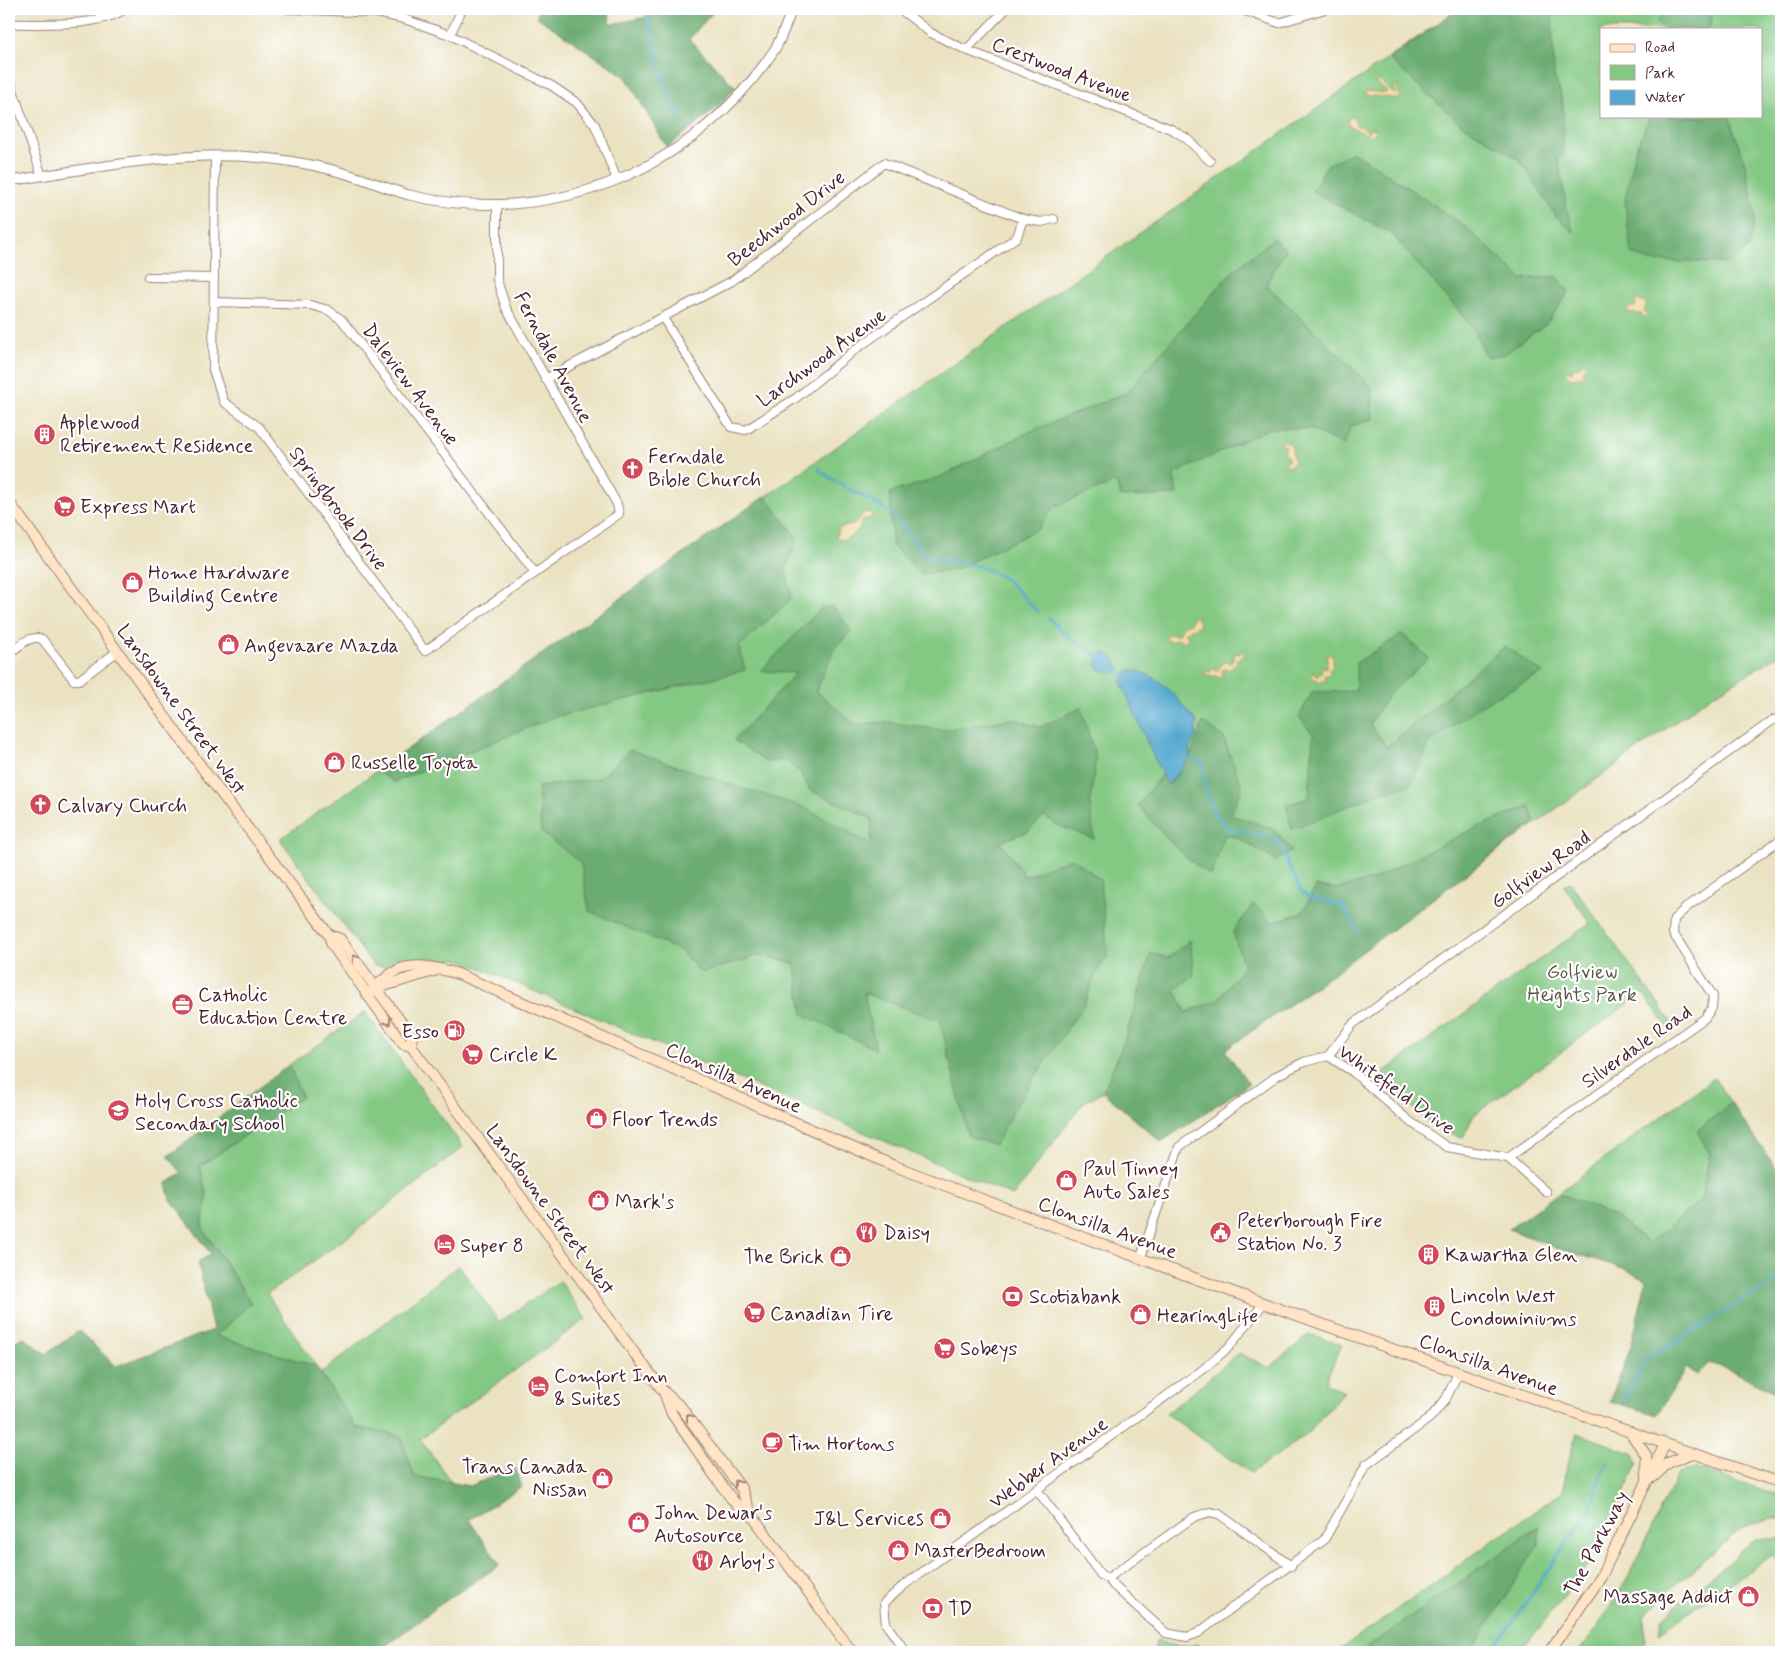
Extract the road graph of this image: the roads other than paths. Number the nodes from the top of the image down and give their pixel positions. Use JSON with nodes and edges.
{"nodes":[{"id":1,"x":125,"y":9,"type":"edge"},
{"id":2,"x":287,"y":9,"type":"edge"},
{"id":3,"x":462,"y":9,"type":"edge"},
{"id":4,"x":792,"y":9,"type":"edge"},
{"id":5,"x":900,"y":9,"type":"edge"},
{"id":6,"x":1006,"y":9,"type":"edge"},
{"id":7,"x":1240,"y":9,"type":"edge"},
{"id":8,"x":1326,"y":9,"type":"edge"},
{"id":9,"x":9,"y":24,"type":"edge"},
{"id":10,"x":450,"y":36,"type":"junction"},
{"id":11,"x":966,"y":50,"type":"junction"},
{"id":12,"x":9,"y":78,"type":"edge"},
{"id":13,"x":215,"y":156,"type":"junction"},
{"id":14,"x":1210,"y":161,"type":"dead end"},
{"id":15,"x":42,"y":176,"type":"junction"},
{"id":16,"x":9,"y":180,"type":"edge"},
{"id":17,"x":617,"y":180,"type":"junction"},
{"id":18,"x":497,"y":206,"type":"junction"},
{"id":19,"x":1023,"y":219,"type":"junction"},
{"id":20,"x":1054,"y":219,"type":"dead end"},
{"id":21,"x":148,"y":277,"type":"dead end"},
{"id":22,"x":214,"y":278,"type":"junction"},
{"id":23,"x":214,"y":302,"type":"junction"},
{"id":24,"x":663,"y":318,"type":"junction"},
{"id":25,"x":545,"y":379,"type":"junction"},
{"id":26,"x":9,"y":502,"type":"edge"},
{"id":27,"x":619,"y":514,"type":"joint"},
{"id":28,"x":535,"y":573,"type":"junction"},
{"id":29,"x":118,"y":651,"type":"junction"},
{"id":30,"x":9,"y":654,"type":"edge"},
{"id":31,"x":1781,"y":719,"type":"edge"},
{"id":32,"x":1781,"y":839,"type":"edge"},
{"id":33,"x":372,"y":991,"type":"junction"},
{"id":34,"x":1328,"y":1056,"type":"junction"},
{"id":35,"x":1508,"y":1158,"type":"junction"},
{"id":36,"x":1546,"y":1192,"type":"dead end"},
{"id":37,"x":1141,"y":1257,"type":"junction"},
{"id":38,"x":1264,"y":1302,"type":"junction"},
{"id":39,"x":1458,"y":1373,"type":"junction"},
{"id":40,"x":1630,"y":1431,"type":"junction"},
{"id":41,"x":1665,"y":1444,"type":"junction"},
{"id":42,"x":1692,"y":1453,"type":"junction"},
{"id":43,"x":1781,"y":1483,"type":"edge"},
{"id":44,"x":1645,"y":1488,"type":"junction"},
{"id":45,"x":1037,"y":1490,"type":"junction"},
{"id":46,"x":1291,"y":1566,"type":"junction"},
{"id":47,"x":1108,"y":1578,"type":"junction"},
{"id":48,"x":852,"y":1652,"type":"edge"},
{"id":49,"x":906,"y":1652,"type":"edge"},
{"id":50,"x":1549,"y":1652,"type":"edge"}],
"edges":[{"from":1,"to":9,"type":"street"},
{"from":2,"to":10,"type":"street"},
{"from":3,"to":10,"type":"street"},
{"from":4,"to":17,"type":"street"},
{"from":5,"to":11,"type":"street","name":"Crestwood Avenue"},
{"from":6,"to":11,"type":"street"},
{"from":7,"to":8,"type":"street"},
{"from":10,"to":17,"type":"street"},
{"from":11,"to":14,"type":"street","name":"Crestwood Avenue"},
{"from":12,"to":15,"type":"street"},
{"from":13,"to":15,"type":"street"},
{"from":13,"to":18,"type":"street"},
{"from":13,"to":22,"type":"street","name":"Springbrook Drive"},
{"from":15,"to":16,"type":"street"},
{"from":17,"to":18,"type":"street"},
{"from":18,"to":25,"type":"street","name":"Ferndale Avenue"},
{"from":19,"to":20,"type":"street","name":"Beechwood Drive"},
{"from":19,"to":24,"type":"street","name":"Beechwood Drive"},
{"from":19,"to":24,"type":"street","name":"Larchwood Avenue"},
{"from":21,"to":22,"type":"street"},
{"from":22,"to":23,"type":"street","name":"Springbrook Drive"},
{"from":23,"to":28,"type":"street","name":"Daleview Avenue"},
{"from":23,"to":28,"type":"street","name":"Springbrook Drive"},
{"from":24,"to":25,"type":"street","name":"Beechwood Drive"},
{"from":25,"to":27,"type":"street","name":"Ferndale Avenue"},
{"from":26,"to":29,"type":"main road","name":"Lansdowne Street West"},
{"from":27,"to":28,"type":"street","name":"Springbrook Drive"},
{"from":29,"to":30,"type":"street"},
{"from":29,"to":33,"type":"main road","name":"Lansdowne Street West"},
{"from":31,"to":34,"type":"street","name":"Golfview Road"},
{"from":32,"to":35,"type":"street","name":"Silverdale Road"},
{"from":33,"to":37,"type":"main road","name":"Clonsilla Avenue"},
{"from":33,"to":48,"type":"main road","name":"Lansdowne Street West"},
{"from":34,"to":35,"type":"street","name":"Whitefield Drive"},
{"from":34,"to":37,"type":"street","name":"Whitefield Drive"},
{"from":35,"to":36,"type":"street"},
{"from":37,"to":38,"type":"main road","name":"Clonsilla Avenue"},
{"from":38,"to":39,"type":"main road","name":"Clonsilla Avenue"},
{"from":38,"to":45,"type":"street","name":"Webber Avenue"},
{"from":39,"to":40,"type":"main road","name":"Clonsilla Avenue"},
{"from":39,"to":46,"type":"street"},
{"from":40,"to":41,"type":"main road","name":"Clonsilla Avenue"},
{"from":40,"to":44,"type":"main road"},
{"from":41,"to":42,"type":"main road","name":"Clonsilla Avenue"},
{"from":41,"to":44,"type":"main road","name":"The Parkway"},
{"from":42,"to":43,"type":"main road","name":"Clonsilla Avenue"},
{"from":42,"to":44,"type":"main road"},
{"from":44,"to":50,"type":"main road","name":"The Parkway"},
{"from":45,"to":47,"type":"street"},
{"from":45,"to":49,"type":"street","name":"Webber Avenue"},
{"from":46,"to":47,"type":"street"},
{"from":46,"to":47,"type":"street"}]}
